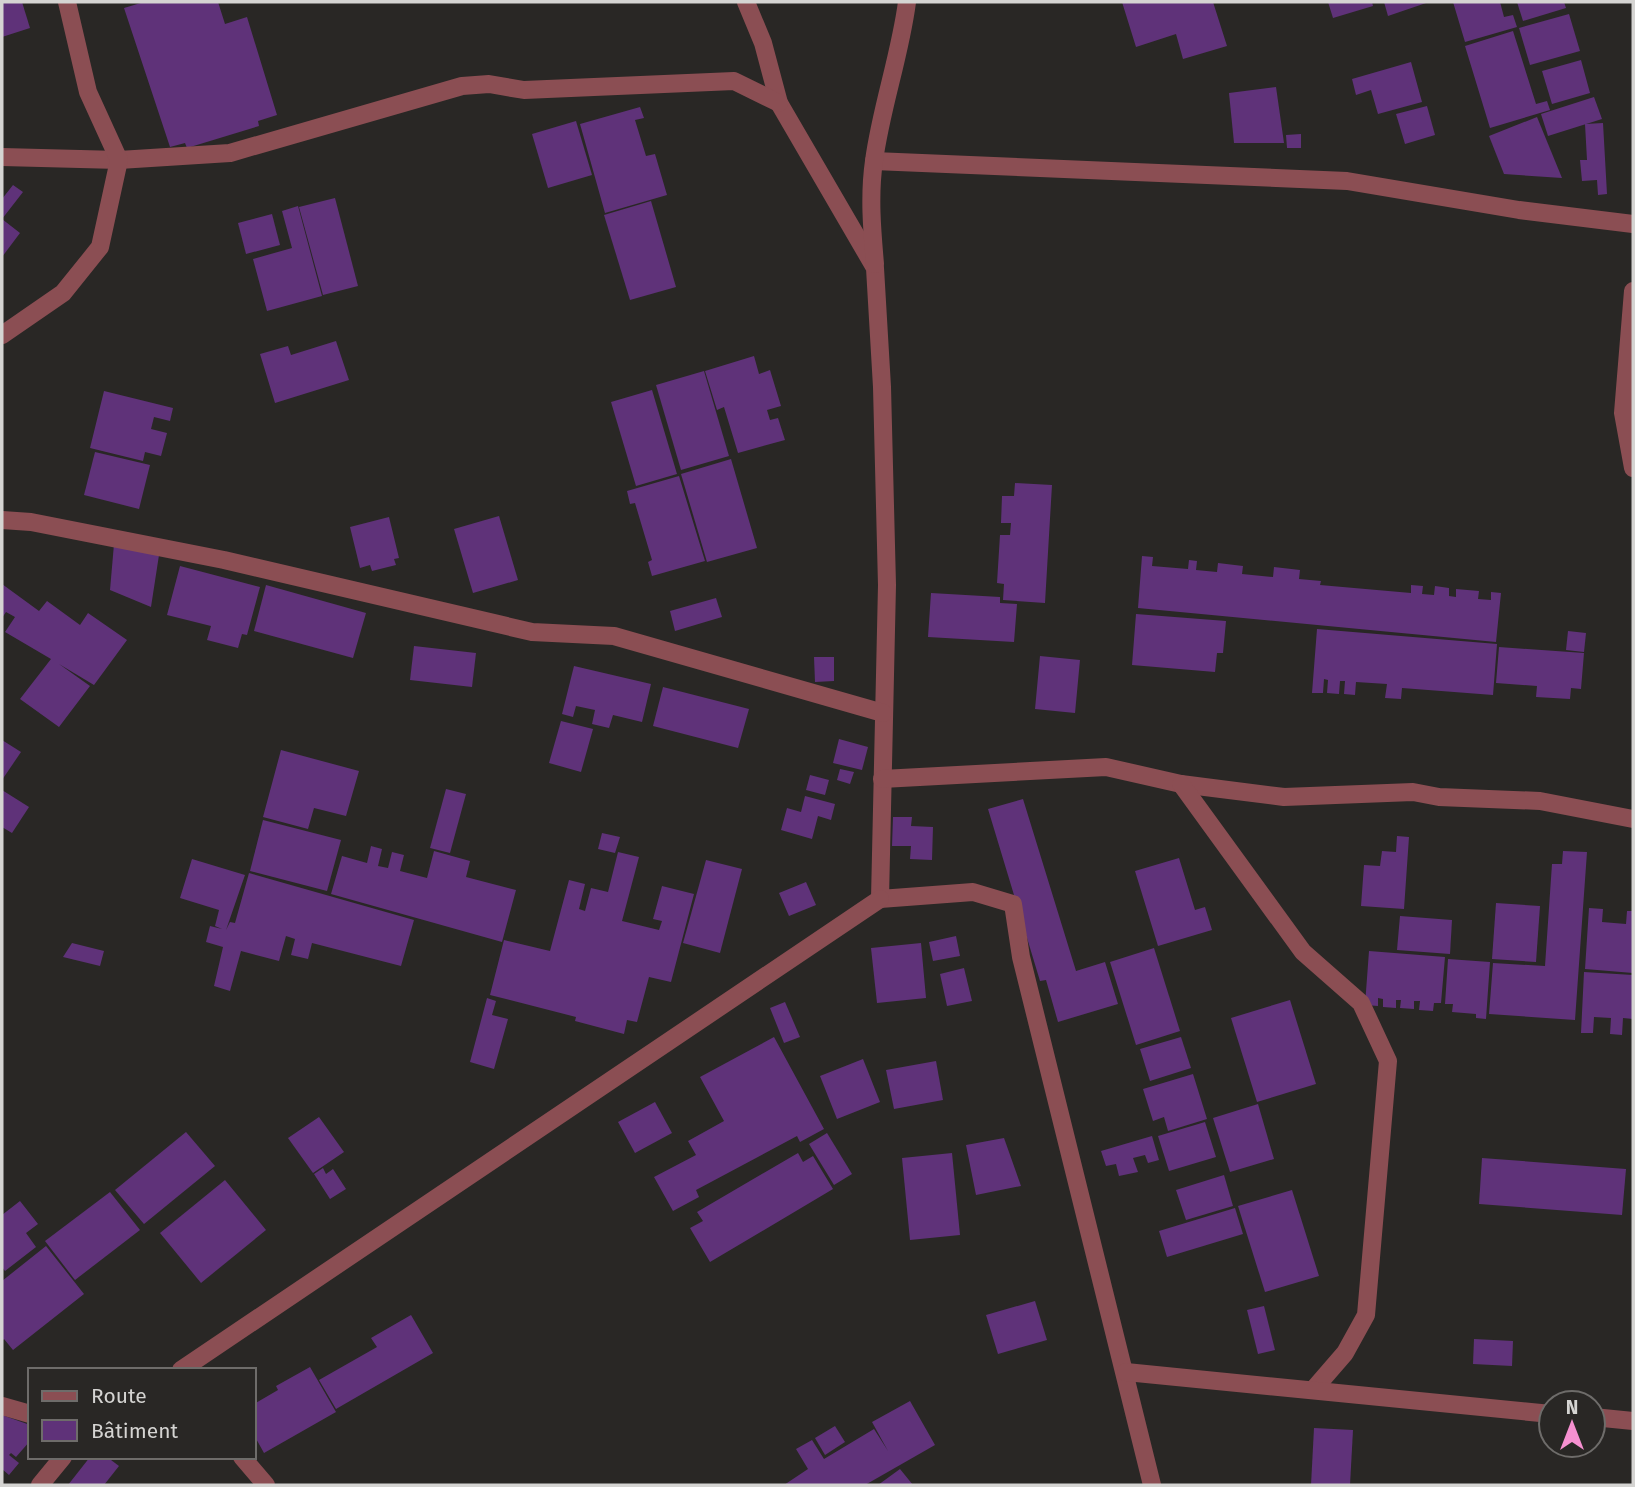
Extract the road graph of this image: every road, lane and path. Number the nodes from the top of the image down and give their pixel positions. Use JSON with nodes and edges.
{"nodes":[{"id":1,"x":67,"y":2,"type":"edge"},
{"id":2,"x":747,"y":2,"type":"edge"},
{"id":3,"x":907,"y":2,"type":"edge"},
{"id":4,"x":779,"y":103,"type":"junction"},
{"id":5,"x":2,"y":157,"type":"edge"},
{"id":6,"x":119,"y":160,"type":"junction"},
{"id":7,"x":874,"y":161,"type":"junction"},
{"id":8,"x":1633,"y":224,"type":"edge"},
{"id":9,"x":875,"y":268,"type":"junction"},
{"id":10,"x":1633,"y":292,"type":"edge"},
{"id":11,"x":2,"y":335,"type":"edge"},
{"id":12,"x":1633,"y":468,"type":"edge"},
{"id":13,"x":2,"y":520,"type":"edge"},
{"id":14,"x":883,"y":713,"type":"junction"},
{"id":15,"x":882,"y":779,"type":"junction"},
{"id":16,"x":1181,"y":784,"type":"junction"},
{"id":17,"x":1633,"y":819,"type":"edge"},
{"id":18,"x":880,"y":899,"type":"junction"},
{"id":19,"x":184,"y":1368,"type":"edge"},
{"id":20,"x":1126,"y":1372,"type":"junction"},
{"id":21,"x":1313,"y":1390,"type":"junction"},
{"id":22,"x":2,"y":1406,"type":"edge"},
{"id":23,"x":28,"y":1413,"type":"edge"},
{"id":24,"x":1537,"y":1413,"type":"edge"},
{"id":25,"x":1607,"y":1418,"type":"edge"},
{"id":26,"x":1633,"y":1421,"type":"edge"},
{"id":27,"x":61,"y":1459,"type":"edge"},
{"id":28,"x":244,"y":1459,"type":"edge"},
{"id":29,"x":40,"y":1485,"type":"edge"},
{"id":30,"x":266,"y":1485,"type":"edge"},
{"id":31,"x":1152,"y":1485,"type":"edge"}],
"edges":[{"from":1,"to":6,"type":"street"},
{"from":2,"to":4,"type":"street"},
{"from":3,"to":7,"type":"street"},
{"from":4,"to":6,"type":"street"},
{"from":4,"to":9,"type":"street"},
{"from":5,"to":6,"type":"street"},
{"from":6,"to":11,"type":"street"},
{"from":7,"to":8,"type":"street"},
{"from":7,"to":9,"type":"street"},
{"from":9,"to":14,"type":"street"},
{"from":10,"to":12,"type":"street"},
{"from":13,"to":14,"type":"street"},
{"from":14,"to":15,"type":"street"},
{"from":15,"to":16,"type":"street"},
{"from":15,"to":18,"type":"street"},
{"from":16,"to":17,"type":"street"},
{"from":16,"to":21,"type":"street"},
{"from":18,"to":19,"type":"street"},
{"from":18,"to":20,"type":"street"},
{"from":20,"to":21,"type":"street"},
{"from":20,"to":31,"type":"street"},
{"from":21,"to":24,"type":"street"},
{"from":22,"to":23,"type":"street"},
{"from":25,"to":26,"type":"street"},
{"from":27,"to":29,"type":"street"},
{"from":28,"to":30,"type":"street"}]}
